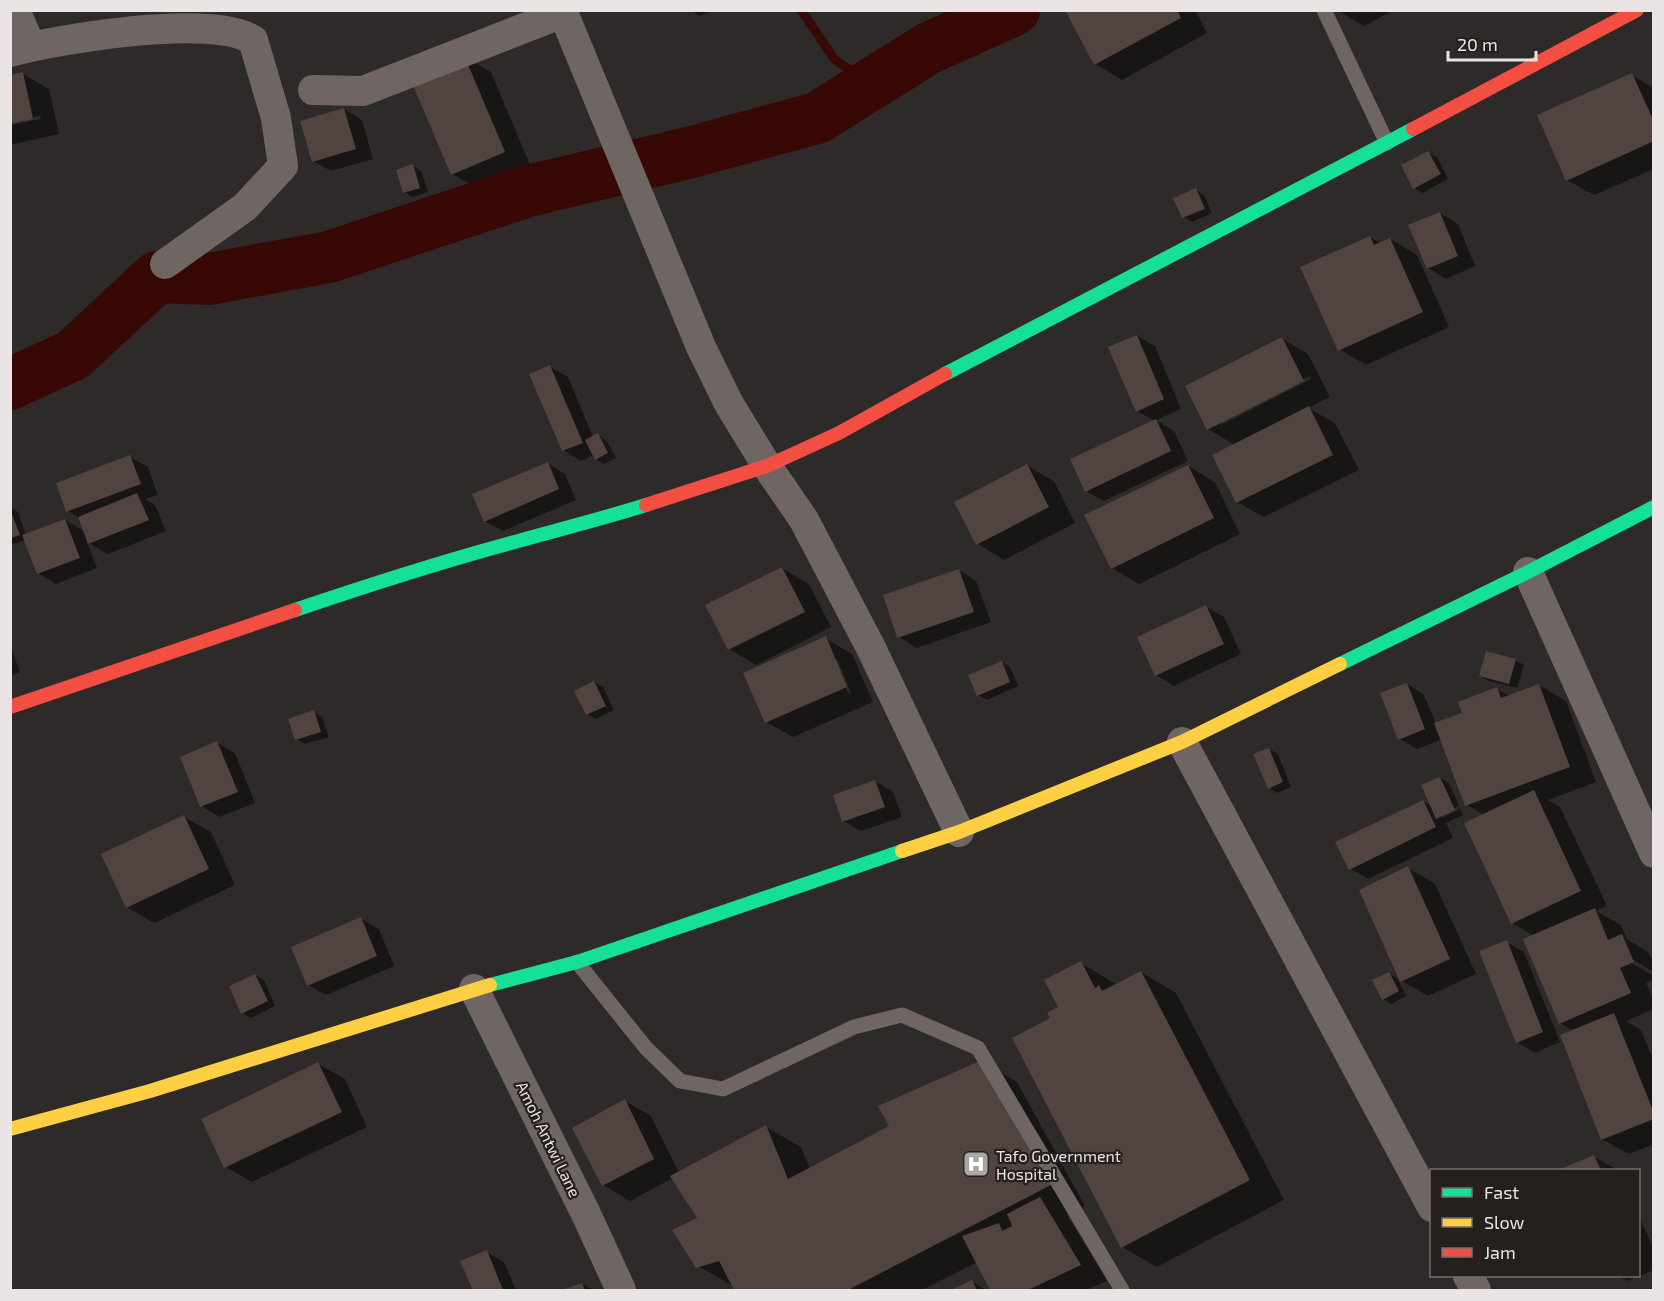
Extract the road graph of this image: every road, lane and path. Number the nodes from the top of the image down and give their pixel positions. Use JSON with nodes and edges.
{"nodes":[{"id":1,"x":15,"y":10,"type":"edge"},
{"id":2,"x":1324,"y":10,"type":"edge"},
{"id":3,"x":1637,"y":10,"type":"edge"},
{"id":4,"x":562,"y":12,"type":"edge"},
{"id":5,"x":21,"y":49,"type":"edge"},
{"id":6,"x":313,"y":90,"type":"dead end"},
{"id":7,"x":1387,"y":143,"type":"junction"},
{"id":8,"x":165,"y":264,"type":"dead end"},
{"id":9,"x":767,"y":466,"type":"junction"},
{"id":10,"x":1653,"y":507,"type":"edge"},
{"id":11,"x":1528,"y":572,"type":"junction"},
{"id":12,"x":10,"y":707,"type":"edge"},
{"id":13,"x":1182,"y":742,"type":"junction"},
{"id":14,"x":959,"y":832,"type":"junction"},
{"id":15,"x":1653,"y":853,"type":"edge"},
{"id":16,"x":577,"y":962,"type":"junction"},
{"id":17,"x":474,"y":989,"type":"junction"},
{"id":18,"x":10,"y":1129,"type":"edge"},
{"id":19,"x":1430,"y":1205,"type":"edge"},
{"id":20,"x":621,"y":1290,"type":"edge"},
{"id":21,"x":1122,"y":1290,"type":"edge"}],
"edges":[{"from":1,"to":5,"type":"street"},
{"from":2,"to":7,"type":"lane"},
{"from":3,"to":7,"type":"street"},
{"from":4,"to":6,"type":"street"},
{"from":4,"to":9,"type":"street"},
{"from":5,"to":8,"type":"street"},
{"from":7,"to":9,"type":"street"},
{"from":9,"to":12,"type":"street"},
{"from":9,"to":14,"type":"street"},
{"from":10,"to":11,"type":"street"},
{"from":11,"to":13,"type":"street"},
{"from":11,"to":15,"type":"street"},
{"from":13,"to":14,"type":"street"},
{"from":13,"to":19,"type":"street"},
{"from":14,"to":16,"type":"street"},
{"from":16,"to":17,"type":"street"},
{"from":16,"to":21,"type":"lane"},
{"from":17,"to":18,"type":"street"},
{"from":17,"to":20,"type":"street","name":"Amoh Antwi Lane"}]}
